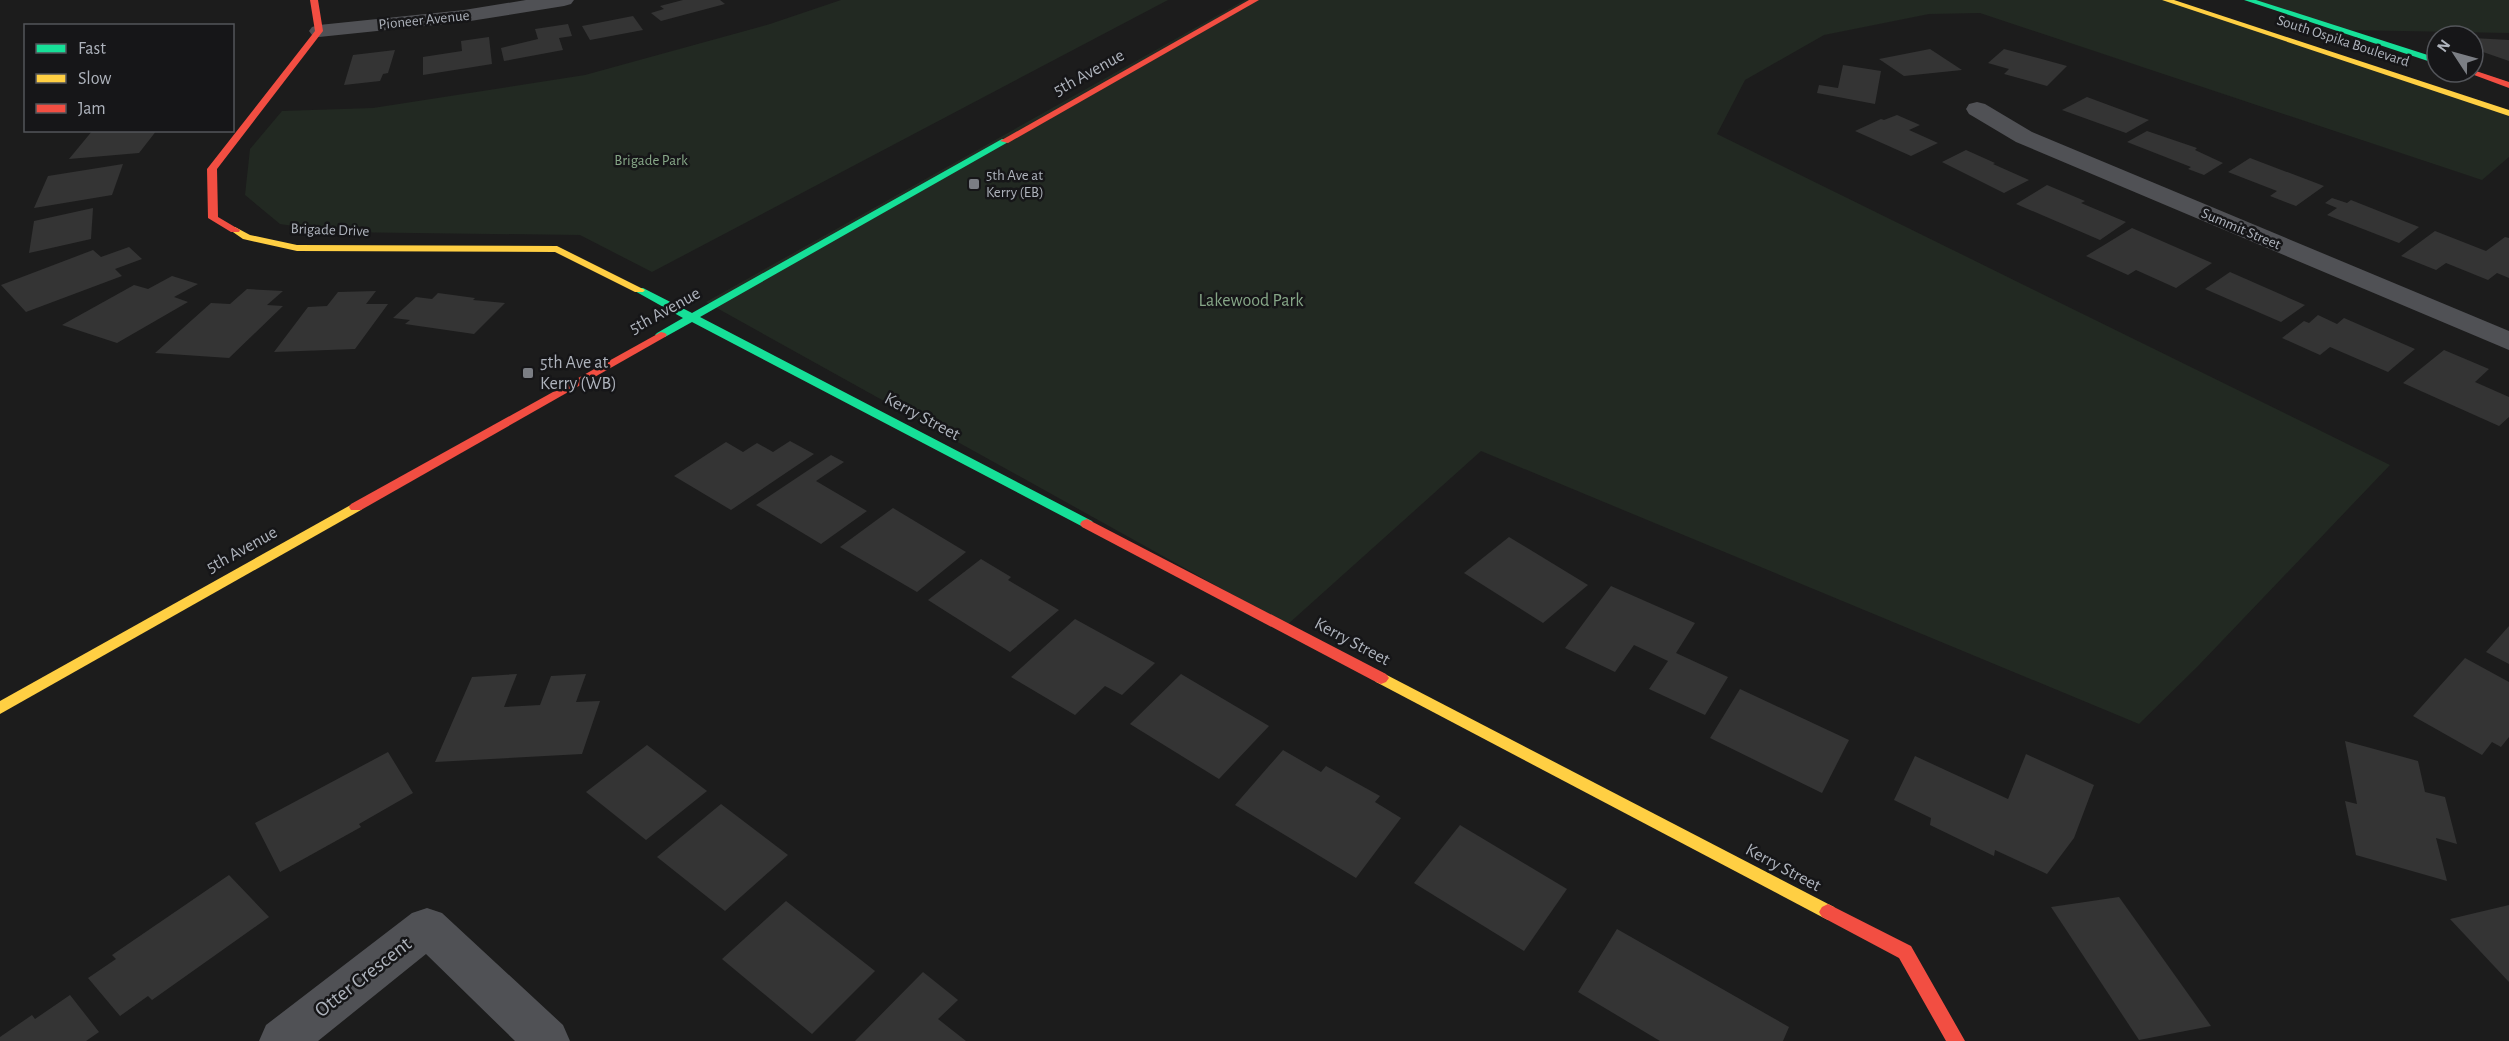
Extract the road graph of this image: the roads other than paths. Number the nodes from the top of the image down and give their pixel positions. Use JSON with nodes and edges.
{"nodes":[{"id":1,"x":314,"y":0,"type":"edge"},
{"id":2,"x":564,"y":0,"type":"edge"},
{"id":3,"x":1255,"y":0,"type":"edge"},
{"id":4,"x":2166,"y":0,"type":"edge"},
{"id":5,"x":2248,"y":0,"type":"edge"},
{"id":6,"x":319,"y":31,"type":"junction"},
{"id":7,"x":2425,"y":57,"type":"edge"},
{"id":8,"x":2485,"y":77,"type":"edge"},
{"id":9,"x":2509,"y":85,"type":"edge"},
{"id":10,"x":1977,"y":109,"type":"dead end"},
{"id":11,"x":2509,"y":113,"type":"edge"},
{"id":12,"x":692,"y":317,"type":"junction"},
{"id":13,"x":2509,"y":341,"type":"edge"},
{"id":14,"x":0,"y":708,"type":"edge"},
{"id":15,"x":282,"y":1041,"type":"edge"},
{"id":16,"x":547,"y":1041,"type":"edge"},
{"id":17,"x":1956,"y":1041,"type":"edge"}],
"edges":[{"from":1,"to":6,"type":"street"},
{"from":2,"to":6,"type":"street","name":"Pioneer Avenue"},
{"from":3,"to":12,"type":"street","name":"5th Avenue"},
{"from":4,"to":11,"type":"street","name":"South Ospika Boulevard"},
{"from":5,"to":7,"type":"street","name":"South Ospika Boulevard"},
{"from":6,"to":12,"type":"street","name":"Brigade Drive"},
{"from":8,"to":9,"type":"street"},
{"from":10,"to":13,"type":"street","name":"Summit Street"},
{"from":12,"to":14,"type":"street","name":"5th Avenue"},
{"from":12,"to":17,"type":"street","name":"Kerry Street"},
{"from":15,"to":16,"type":"street","name":"Otter Crescent"}]}
